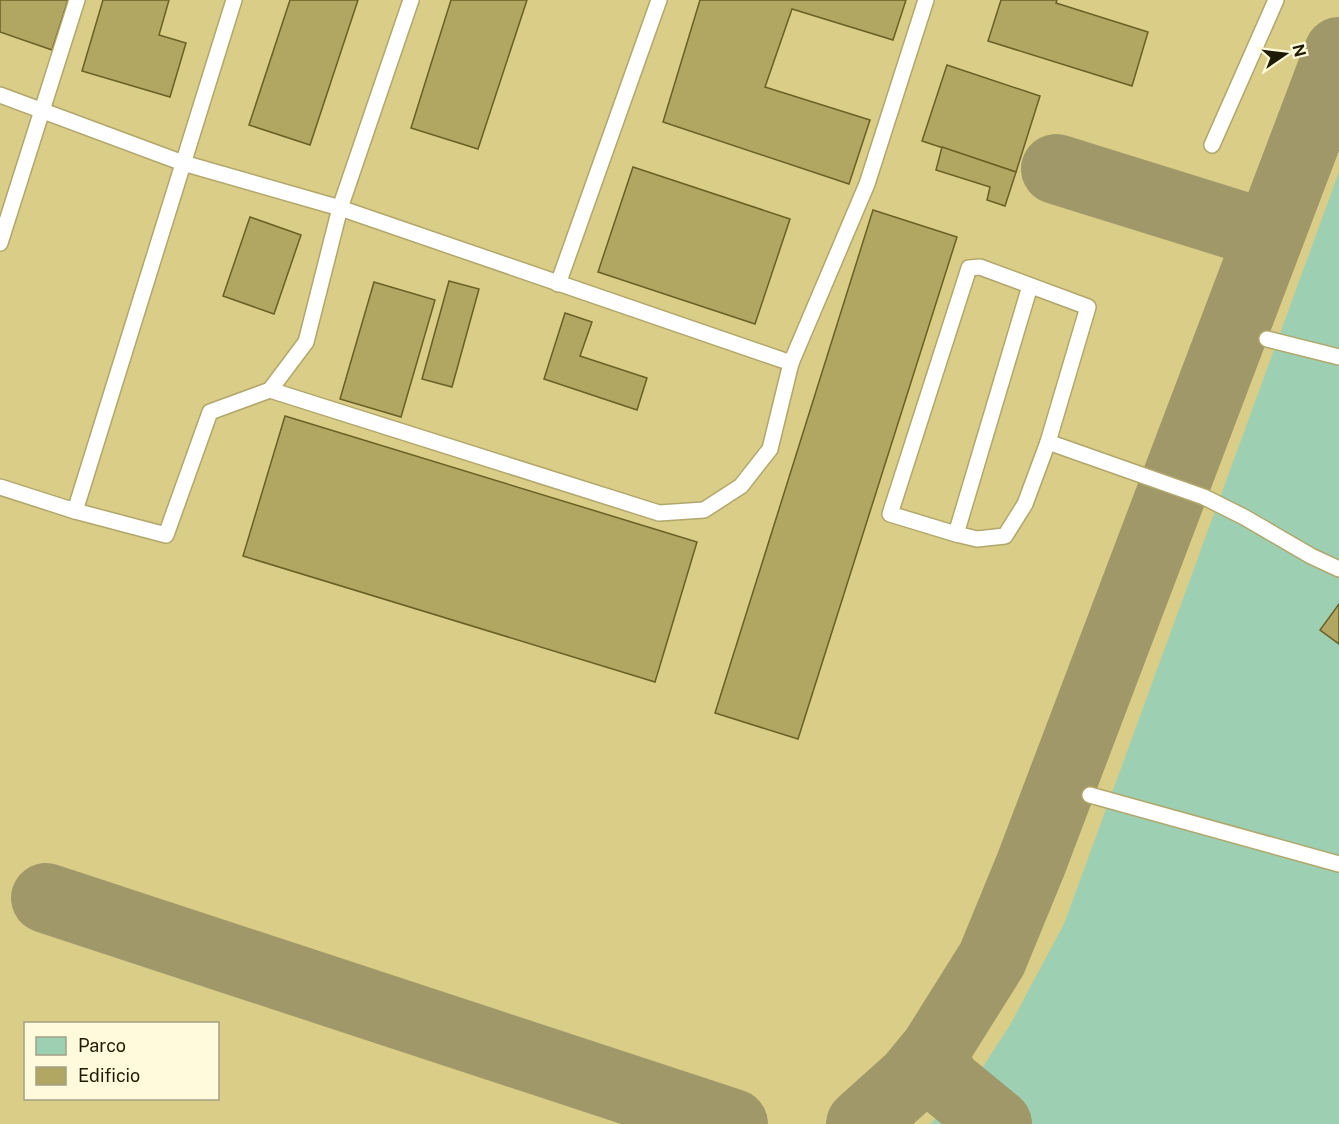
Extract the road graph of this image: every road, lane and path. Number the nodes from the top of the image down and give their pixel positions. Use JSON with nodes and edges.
{"nodes":[{"id":1,"x":77,"y":0,"type":"edge"},
{"id":2,"x":234,"y":0,"type":"edge"},
{"id":3,"x":411,"y":0,"type":"edge"},
{"id":4,"x":658,"y":0,"type":"edge"},
{"id":5,"x":926,"y":0,"type":"edge"},
{"id":6,"x":1276,"y":0,"type":"edge"},
{"id":7,"x":0,"y":95,"type":"edge"},
{"id":8,"x":41,"y":110,"type":"junction"},
{"id":9,"x":1212,"y":145,"type":"dead end"},
{"id":10,"x":183,"y":163,"type":"junction"},
{"id":11,"x":340,"y":207,"type":"junction"},
{"id":12,"x":0,"y":243,"type":"edge"},
{"id":13,"x":558,"y":284,"type":"junction"},
{"id":14,"x":1030,"y":286,"type":"junction"},
{"id":15,"x":1267,"y":339,"type":"dead end"},
{"id":16,"x":1339,"y":357,"type":"edge"},
{"id":17,"x":791,"y":363,"type":"junction"},
{"id":18,"x":270,"y":390,"type":"junction"},
{"id":19,"x":1048,"y":442,"type":"junction"},
{"id":20,"x":0,"y":487,"type":"edge"},
{"id":21,"x":75,"y":511,"type":"junction"},
{"id":22,"x":956,"y":534,"type":"junction"},
{"id":23,"x":1339,"y":568,"type":"edge"},
{"id":24,"x":1090,"y":795,"type":"dead end"},
{"id":25,"x":1339,"y":864,"type":"edge"}],
"edges":[{"from":1,"to":8,"type":"lane"},
{"from":2,"to":10,"type":"lane"},
{"from":3,"to":11,"type":"lane"},
{"from":4,"to":13,"type":"lane"},
{"from":5,"to":17,"type":"lane"},
{"from":6,"to":9,"type":"lane"},
{"from":7,"to":8,"type":"lane"},
{"from":8,"to":10,"type":"lane"},
{"from":8,"to":12,"type":"lane"},
{"from":10,"to":11,"type":"lane"},
{"from":10,"to":21,"type":"lane"},
{"from":11,"to":13,"type":"lane"},
{"from":11,"to":18,"type":"lane"},
{"from":13,"to":17,"type":"lane"},
{"from":14,"to":19,"type":"lane"},
{"from":14,"to":22,"type":"lane"},
{"from":14,"to":22,"type":"lane"},
{"from":15,"to":16,"type":"lane"},
{"from":17,"to":18,"type":"lane"},
{"from":18,"to":21,"type":"lane"},
{"from":19,"to":22,"type":"lane"},
{"from":19,"to":23,"type":"lane"},
{"from":20,"to":21,"type":"lane"},
{"from":24,"to":25,"type":"lane"}]}
